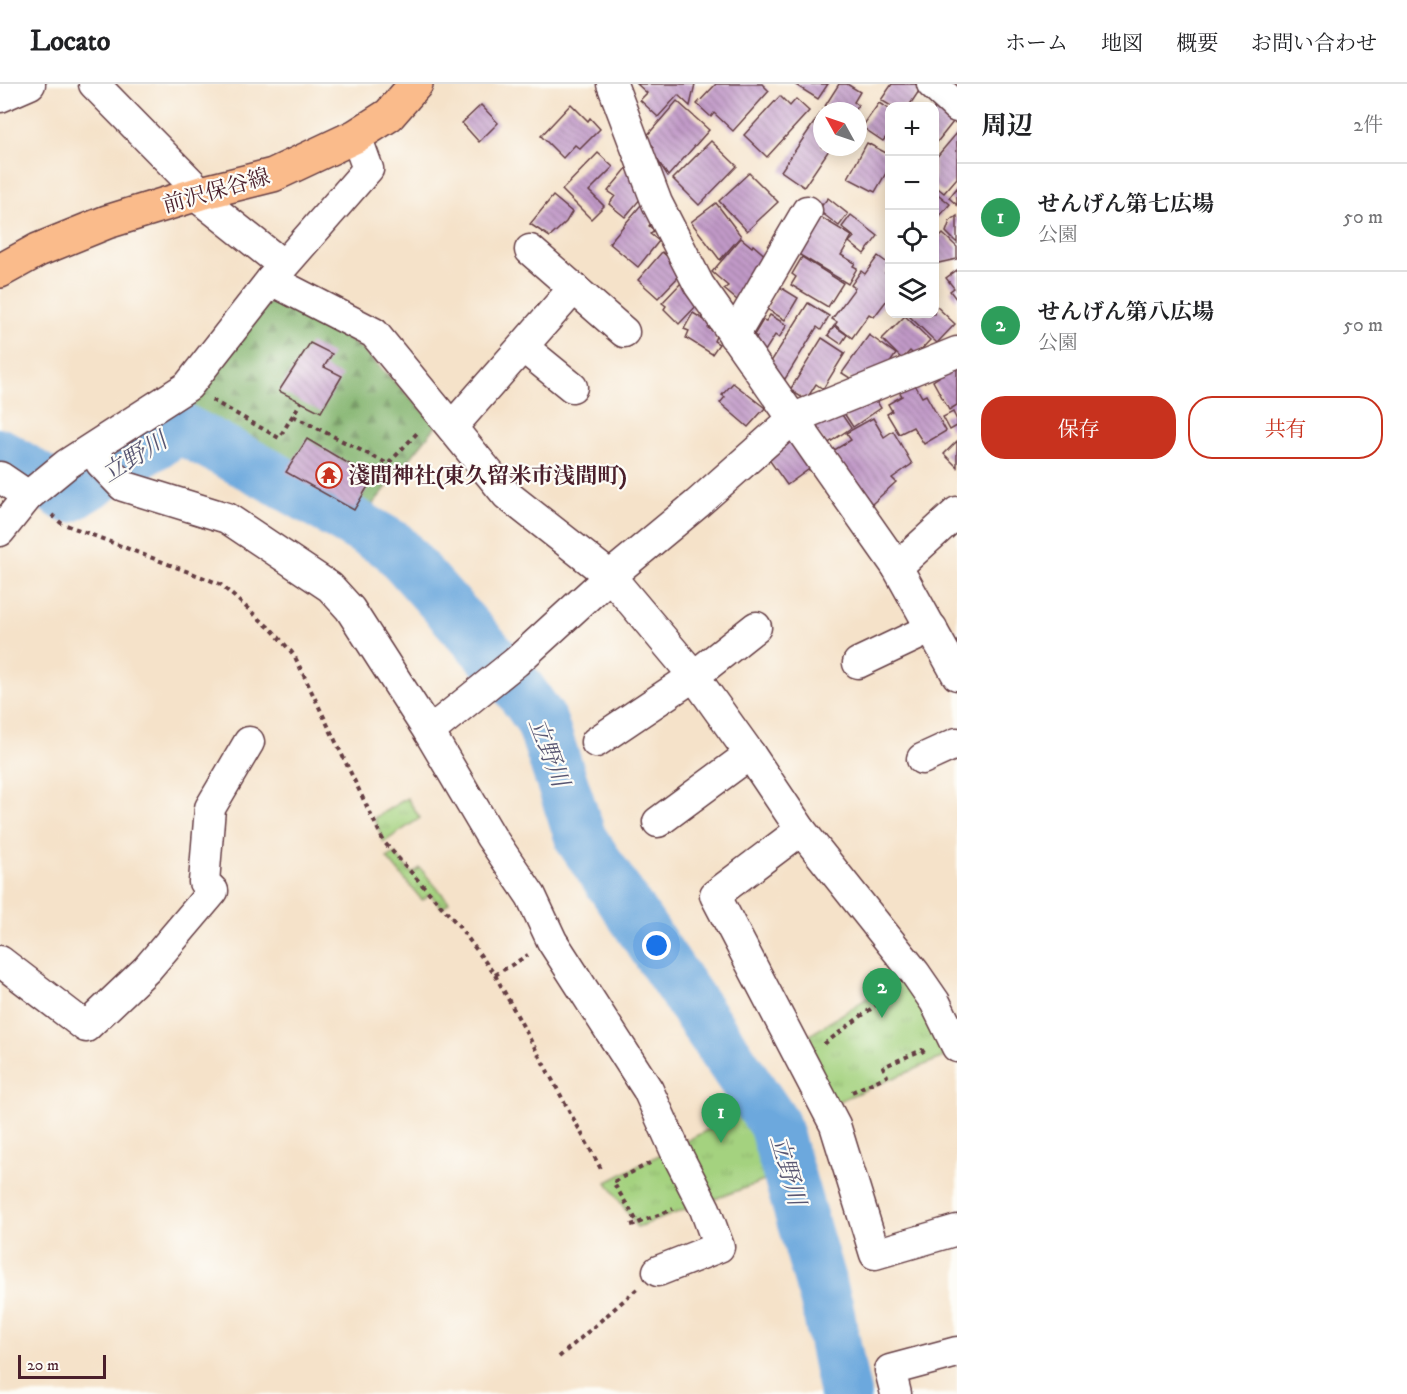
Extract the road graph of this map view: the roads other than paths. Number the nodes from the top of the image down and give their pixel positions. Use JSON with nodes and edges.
{"nodes":[{"id":1,"x":30,"y":84,"type":"edge"},
{"id":2,"x":94,"y":84,"type":"edge"},
{"id":3,"x":416,"y":84,"type":"edge"},
{"id":4,"x":612,"y":84,"type":"edge"},
{"id":5,"x":932,"y":84,"type":"edge"},
{"id":6,"x":0,"y":97,"type":"edge"},
{"id":7,"x":957,"y":107,"type":"edge"},
{"id":8,"x":356,"y":136,"type":"junction"},
{"id":9,"x":198,"y":194,"type":"junction"},
{"id":10,"x":807,"y":211,"type":"dead end"},
{"id":11,"x":530,"y":250,"type":"dead end"},
{"id":12,"x":0,"y":271,"type":"edge"},
{"id":13,"x":277,"y":273,"type":"junction"},
{"id":14,"x":574,"y":288,"type":"junction"},
{"id":15,"x":624,"y":332,"type":"dead end"},
{"id":16,"x":734,"y":336,"type":"junction"},
{"id":17,"x":523,"y":347,"type":"junction"},
{"id":18,"x":957,"y":352,"type":"edge"},
{"id":19,"x":572,"y":387,"type":"dead end"},
{"id":20,"x":794,"y":418,"type":"junction"},
{"id":21,"x":445,"y":419,"type":"junction"},
{"id":22,"x":97,"y":456,"type":"junction"},
{"id":23,"x":0,"y":477,"type":"edge"},
{"id":24,"x":31,"y":493,"type":"junction"},
{"id":25,"x":957,"y":512,"type":"edge"},
{"id":26,"x":0,"y":531,"type":"edge"},
{"id":27,"x":897,"y":567,"type":"junction"},
{"id":28,"x":610,"y":576,"type":"junction"},
{"id":29,"x":756,"y":627,"type":"dead end"},
{"id":30,"x":932,"y":628,"type":"junction"},
{"id":31,"x":858,"y":663,"type":"dead end"},
{"id":32,"x":957,"y":675,"type":"edge"},
{"id":33,"x":694,"y":676,"type":"junction"},
{"id":34,"x":429,"y":732,"type":"junction"},
{"id":35,"x":249,"y":742,"type":"dead end"},
{"id":36,"x":596,"y":742,"type":"dead end"},
{"id":37,"x":957,"y":743,"type":"edge"},
{"id":38,"x":750,"y":754,"type":"junction"},
{"id":39,"x":921,"y":759,"type":"dead end"},
{"id":40,"x":658,"y":822,"type":"dead end"},
{"id":41,"x":801,"y":830,"type":"junction"},
{"id":42,"x":0,"y":961,"type":"edge"},
{"id":43,"x":957,"y":1047,"type":"edge"},
{"id":44,"x":957,"y":1230,"type":"edge"},
{"id":45,"x":658,"y":1271,"type":"road end"},
{"id":46,"x":957,"y":1352,"type":"edge"},
{"id":47,"x":896,"y":1394,"type":"edge"}],
"edges":[{"from":1,"to":6,"type":"street"},
{"from":2,"to":9,"type":"street"},
{"from":3,"to":8,"type":"main road","name":"前沢保谷線"},
{"from":4,"to":16,"type":"street"},
{"from":5,"to":7,"type":"street"},
{"from":8,"to":9,"type":"main road","name":"前沢保谷線"},
{"from":8,"to":13,"type":"street"},
{"from":9,"to":12,"type":"main road","name":"前沢保谷線"},
{"from":9,"to":13,"type":"street"},
{"from":10,"to":16,"type":"street"},
{"from":11,"to":14,"type":"street"},
{"from":13,"to":21,"type":"street"},
{"from":13,"to":22,"type":"street"},
{"from":14,"to":15,"type":"street"},
{"from":14,"to":17,"type":"street"},
{"from":16,"to":20,"type":"street"},
{"from":17,"to":19,"type":"street"},
{"from":17,"to":21,"type":"street"},
{"from":18,"to":20,"type":"street"},
{"from":20,"to":27,"type":"street"},
{"from":20,"to":28,"type":"street"},
{"from":21,"to":28,"type":"street"},
{"from":22,"to":24,"type":"street"},
{"from":22,"to":34,"type":"street"},
{"from":23,"to":24,"type":"street"},
{"from":24,"to":26,"type":"street"},
{"from":25,"to":27,"type":"street"},
{"from":27,"to":30,"type":"street"},
{"from":28,"to":33,"type":"street"},
{"from":28,"to":34,"type":"street"},
{"from":29,"to":33,"type":"street"},
{"from":30,"to":31,"type":"street"},
{"from":30,"to":32,"type":"street"},
{"from":33,"to":36,"type":"street"},
{"from":33,"to":38,"type":"street"},
{"from":34,"to":45,"type":"street"},
{"from":35,"to":42,"type":"street"},
{"from":37,"to":39,"type":"street"},
{"from":38,"to":40,"type":"street"},
{"from":38,"to":41,"type":"street"},
{"from":41,"to":43,"type":"street"},
{"from":41,"to":44,"type":"street"},
{"from":46,"to":47,"type":"street"}]}
